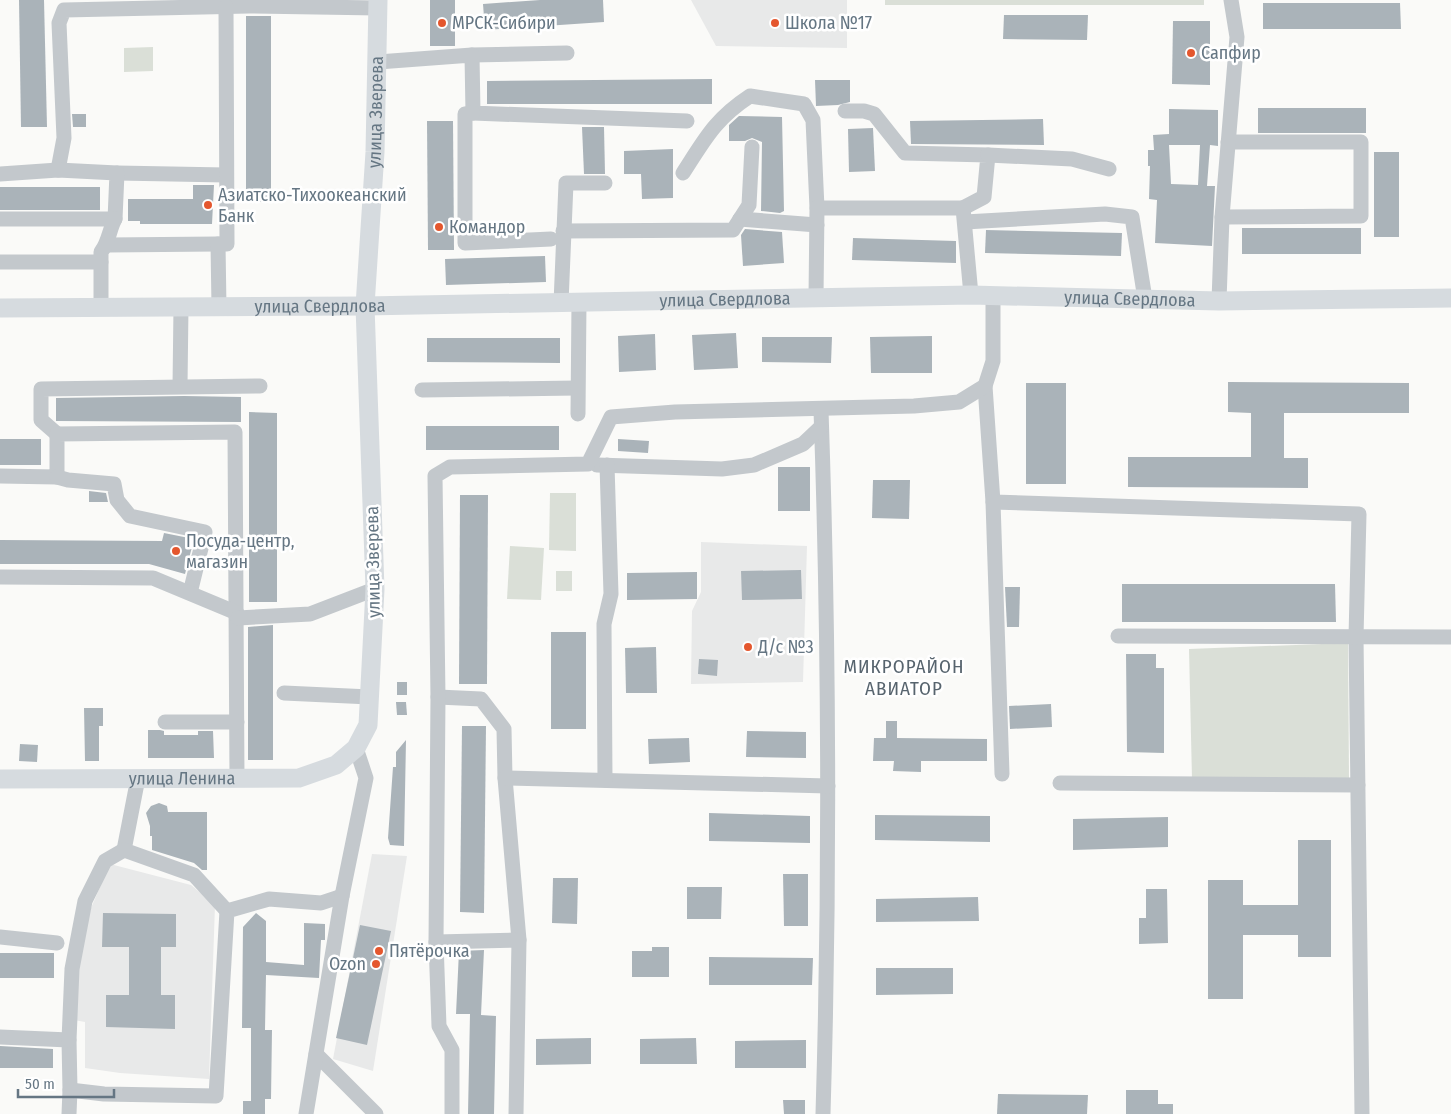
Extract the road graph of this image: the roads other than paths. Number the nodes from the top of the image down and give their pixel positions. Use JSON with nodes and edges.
{"nodes":[{"id":1,"x":1231,"y":0,"type":"edge"},
{"id":2,"x":249,"y":3,"type":"edge"},
{"id":3,"x":378,"y":4,"type":"edge"},
{"id":4,"x":226,"y":7,"type":"junction"},
{"id":5,"x":567,"y":53,"type":"dead end"},
{"id":6,"x":472,"y":55,"type":"junction"},
{"id":7,"x":378,"y":62,"type":"junction"},
{"id":8,"x":846,"y":112,"type":"dead end"},
{"id":9,"x":473,"y":113,"type":"junction"},
{"id":10,"x":687,"y":120,"type":"dead end"},
{"id":11,"x":1228,"y":142,"type":"junction"},
{"id":12,"x":752,"y":147,"type":"dead end"},
{"id":13,"x":988,"y":155,"type":"junction"},
{"id":14,"x":1109,"y":169,"type":"dead end"},
{"id":15,"x":58,"y":170,"type":"junction"},
{"id":16,"x":117,"y":173,"type":"junction"},
{"id":17,"x":683,"y":173,"type":"dead end"},
{"id":18,"x":0,"y":174,"type":"edge"},
{"id":19,"x":226,"y":175,"type":"junction"},
{"id":20,"x":605,"y":183,"type":"dead end"},
{"id":21,"x":817,"y":208,"type":"junction"},
{"id":22,"x":964,"y":215,"type":"junction"},
{"id":23,"x":1222,"y":217,"type":"junction"},
{"id":24,"x":0,"y":219,"type":"edge"},
{"id":25,"x":116,"y":219,"type":"junction"},
{"id":26,"x":740,"y":219,"type":"junction"},
{"id":27,"x":817,"y":225,"type":"junction"},
{"id":28,"x":557,"y":235,"type":"junction"},
{"id":29,"x":218,"y":244,"type":"junction"},
{"id":30,"x":107,"y":245,"type":"junction"},
{"id":31,"x":0,"y":262,"type":"edge"},
{"id":32,"x":101,"y":262,"type":"junction"},
{"id":33,"x":972,"y":295,"type":"junction"},
{"id":34,"x":993,"y":296,"type":"junction"},
{"id":35,"x":816,"y":297,"type":"junction"},
{"id":36,"x":1451,"y":298,"type":"edge"},
{"id":37,"x":1144,"y":299,"type":"junction"},
{"id":38,"x":1219,"y":301,"type":"junction"},
{"id":39,"x":570,"y":303,"type":"junction"},
{"id":40,"x":101,"y":306,"type":"junction"},
{"id":41,"x":365,"y":306,"type":"junction"},
{"id":42,"x":181,"y":307,"type":"junction"},
{"id":43,"x":219,"y":307,"type":"junction"},
{"id":44,"x":0,"y":308,"type":"edge"},
{"id":45,"x":180,"y":386,"type":"junction"},
{"id":46,"x":260,"y":386,"type":"dead end"},
{"id":47,"x":985,"y":386,"type":"junction"},
{"id":48,"x":577,"y":388,"type":"junction"},
{"id":49,"x":422,"y":390,"type":"dead end"},
{"id":50,"x":821,"y":410,"type":"junction"},
{"id":51,"x":578,"y":414,"type":"dead end"},
{"id":52,"x":821,"y":427,"type":"junction"},
{"id":53,"x":56,"y":434,"type":"junction"},
{"id":54,"x":588,"y":464,"type":"junction"},
{"id":55,"x":607,"y":465,"type":"junction"},
{"id":56,"x":0,"y":476,"type":"edge"},
{"id":57,"x":57,"y":477,"type":"junction"},
{"id":58,"x":993,"y":502,"type":"junction"},
{"id":59,"x":0,"y":577,"type":"edge"},
{"id":60,"x":375,"y":589,"type":"junction"},
{"id":61,"x":190,"y":593,"type":"junction"},
{"id":62,"x":237,"y":615,"type":"junction"},
{"id":63,"x":1118,"y":636,"type":"dead end"},
{"id":64,"x":1356,"y":637,"type":"junction"},
{"id":65,"x":1451,"y":637,"type":"edge"},
{"id":66,"x":284,"y":693,"type":"dead end"},
{"id":67,"x":370,"y":697,"type":"junction"},
{"id":68,"x":438,"y":697,"type":"junction"},
{"id":69,"x":165,"y":722,"type":"dead end"},
{"id":70,"x":237,"y":722,"type":"junction"},
{"id":71,"x":356,"y":748,"type":"junction"},
{"id":72,"x":1002,"y":774,"type":"dead end"},
{"id":73,"x":138,"y":778,"type":"junction"},
{"id":74,"x":237,"y":778,"type":"junction"},
{"id":75,"x":505,"y":778,"type":"junction"},
{"id":76,"x":0,"y":779,"type":"edge"},
{"id":77,"x":605,"y":780,"type":"junction"},
{"id":78,"x":1060,"y":783,"type":"dead end"},
{"id":79,"x":1358,"y":785,"type":"junction"},
{"id":80,"x":828,"y":786,"type":"junction"},
{"id":81,"x":124,"y":850,"type":"junction"},
{"id":82,"x":342,"y":896,"type":"junction"},
{"id":83,"x":227,"y":911,"type":"junction"},
{"id":84,"x":0,"y":937,"type":"edge"},
{"id":85,"x":519,"y":940,"type":"junction"},
{"id":86,"x":436,"y":942,"type":"junction"},
{"id":87,"x":58,"y":943,"type":"dead end"},
{"id":88,"x":0,"y":1037,"type":"edge"},
{"id":89,"x":68,"y":1040,"type":"junction"},
{"id":90,"x":316,"y":1054,"type":"junction"},
{"id":91,"x":70,"y":1090,"type":"junction"},
{"id":92,"x":68,"y":1114,"type":"edge"},
{"id":93,"x":306,"y":1114,"type":"edge"},
{"id":94,"x":376,"y":1114,"type":"edge"},
{"id":95,"x":452,"y":1114,"type":"edge"},
{"id":96,"x":516,"y":1114,"type":"edge"},
{"id":97,"x":823,"y":1114,"type":"edge"},
{"id":98,"x":1362,"y":1114,"type":"edge"}],
"edges":[{"from":1,"to":11,"type":"street"},
{"from":2,"to":3,"type":"street"},
{"from":2,"to":4,"type":"street"},
{"from":3,"to":7,"type":"main road","name":"улица Зверева"},
{"from":4,"to":15,"type":"street"},
{"from":4,"to":19,"type":"street"},
{"from":5,"to":6,"type":"street"},
{"from":6,"to":7,"type":"street"},
{"from":6,"to":9,"type":"street"},
{"from":7,"to":41,"type":"main road","name":"улица Зверева"},
{"from":8,"to":13,"type":"street"},
{"from":9,"to":10,"type":"street"},
{"from":9,"to":28,"type":"street"},
{"from":11,"to":23,"type":"street"},
{"from":11,"to":23,"type":"street"},
{"from":12,"to":26,"type":"street"},
{"from":13,"to":14,"type":"street"},
{"from":13,"to":22,"type":"street"},
{"from":15,"to":16,"type":"street"},
{"from":15,"to":18,"type":"street"},
{"from":16,"to":19,"type":"street"},
{"from":16,"to":25,"type":"street"},
{"from":17,"to":21,"type":"street"},
{"from":19,"to":29,"type":"street"},
{"from":20,"to":28,"type":"street"},
{"from":21,"to":22,"type":"street"},
{"from":21,"to":27,"type":"street"},
{"from":22,"to":33,"type":"street"},
{"from":22,"to":37,"type":"street"},
{"from":23,"to":38,"type":"street"},
{"from":24,"to":25,"type":"street"},
{"from":25,"to":30,"type":"street"},
{"from":26,"to":27,"type":"street"},
{"from":26,"to":28,"type":"street"},
{"from":27,"to":35,"type":"street"},
{"from":28,"to":39,"type":"street"},
{"from":29,"to":30,"type":"street"},
{"from":29,"to":43,"type":"street"},
{"from":30,"to":32,"type":"street"},
{"from":31,"to":32,"type":"street"},
{"from":32,"to":40,"type":"street"},
{"from":33,"to":34,"type":"main road","name":"улица Свердлова"},
{"from":33,"to":35,"type":"main road","name":"улица Свердлова"},
{"from":34,"to":37,"type":"main road","name":"улица Свердлова"},
{"from":34,"to":47,"type":"street"},
{"from":35,"to":39,"type":"main road","name":"улица Свердлова"},
{"from":36,"to":38,"type":"main road","name":"улица Свердлова"},
{"from":37,"to":38,"type":"main road","name":"улица Свердлова"},
{"from":39,"to":41,"type":"main road","name":"улица Свердлова"},
{"from":39,"to":48,"type":"street"},
{"from":40,"to":42,"type":"main road","name":"улица Свердлова"},
{"from":40,"to":44,"type":"main road","name":"улица Свердлова"},
{"from":41,"to":43,"type":"main road","name":"улица Свердлова"},
{"from":41,"to":60,"type":"main road","name":"улица Зверева"},
{"from":42,"to":43,"type":"main road","name":"улица Свердлова"},
{"from":42,"to":45,"type":"street"},
{"from":45,"to":46,"type":"street"},
{"from":45,"to":53,"type":"street"},
{"from":47,"to":50,"type":"street"},
{"from":47,"to":58,"type":"street"},
{"from":48,"to":49,"type":"street"},
{"from":48,"to":51,"type":"street"},
{"from":50,"to":52,"type":"street"},
{"from":50,"to":54,"type":"street"},
{"from":52,"to":55,"type":"street"},
{"from":52,"to":80,"type":"street"},
{"from":53,"to":57,"type":"street"},
{"from":53,"to":62,"type":"street"},
{"from":54,"to":55,"type":"street"},
{"from":54,"to":68,"type":"street"},
{"from":55,"to":77,"type":"street"},
{"from":56,"to":57,"type":"street"},
{"from":57,"to":61,"type":"street"},
{"from":58,"to":64,"type":"street"},
{"from":58,"to":72,"type":"street"},
{"from":59,"to":61,"type":"street"},
{"from":60,"to":62,"type":"street"},
{"from":60,"to":67,"type":"main road","name":"улица Зверева"},
{"from":61,"to":62,"type":"street"},
{"from":62,"to":70,"type":"street"},
{"from":63,"to":64,"type":"street"},
{"from":64,"to":65,"type":"street"},
{"from":64,"to":79,"type":"street"},
{"from":66,"to":67,"type":"street"},
{"from":67,"to":71,"type":"main road","name":"улица Зверева"},
{"from":68,"to":75,"type":"street"},
{"from":68,"to":86,"type":"street"},
{"from":69,"to":70,"type":"street"},
{"from":70,"to":74,"type":"street"},
{"from":71,"to":74,"type":"main road","name":"улица Ленина"},
{"from":71,"to":82,"type":"street"},
{"from":73,"to":74,"type":"main road","name":"улица Ленина"},
{"from":73,"to":76,"type":"main road","name":"улица Ленина"},
{"from":73,"to":81,"type":"street"},
{"from":75,"to":77,"type":"street"},
{"from":75,"to":85,"type":"street"},
{"from":77,"to":80,"type":"street"},
{"from":78,"to":79,"type":"street"},
{"from":79,"to":98,"type":"street"},
{"from":80,"to":97,"type":"street"},
{"from":81,"to":83,"type":"street"},
{"from":81,"to":89,"type":"street"},
{"from":82,"to":83,"type":"street"},
{"from":82,"to":90,"type":"street"},
{"from":83,"to":91,"type":"street"},
{"from":84,"to":87,"type":"street"},
{"from":85,"to":86,"type":"street"},
{"from":85,"to":96,"type":"street"},
{"from":86,"to":95,"type":"street"},
{"from":88,"to":89,"type":"street"},
{"from":89,"to":91,"type":"street"},
{"from":90,"to":93,"type":"street"},
{"from":90,"to":94,"type":"street"},
{"from":91,"to":92,"type":"street"}]}
